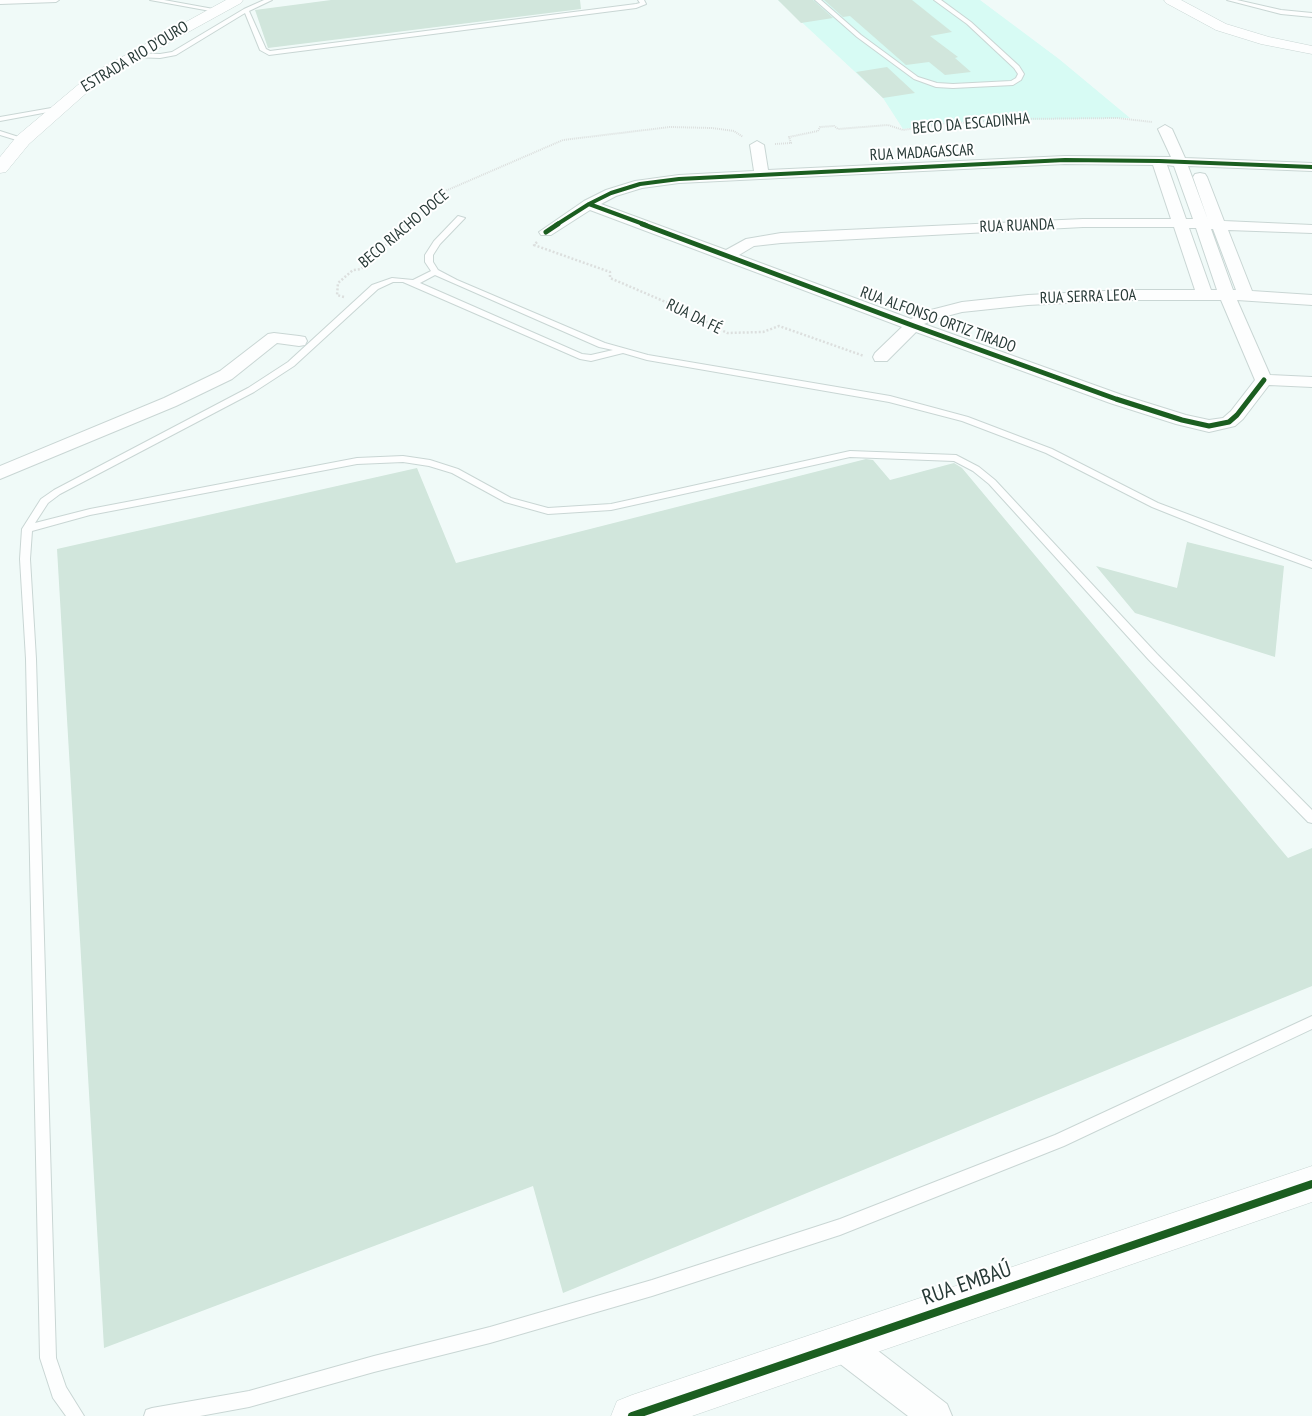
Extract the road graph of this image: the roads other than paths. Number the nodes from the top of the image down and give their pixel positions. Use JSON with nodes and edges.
{"nodes":[{"id":1,"x":56,"y":0,"type":"edge"},
{"id":2,"x":153,"y":0,"type":"edge"},
{"id":3,"x":269,"y":0,"type":"edge"},
{"id":4,"x":641,"y":0,"type":"edge"},
{"id":5,"x":818,"y":0,"type":"edge"},
{"id":6,"x":937,"y":0,"type":"edge"},
{"id":7,"x":1171,"y":0,"type":"edge"},
{"id":8,"x":1230,"y":0,"type":"edge"},
{"id":9,"x":1,"y":3,"type":"edge"},
{"id":10,"x":241,"y":5,"type":"edge"},
{"id":11,"x":216,"y":10,"type":"junction"},
{"id":12,"x":1312,"y":15,"type":"edge"},
{"id":13,"x":1312,"y":50,"type":"edge"},
{"id":14,"x":134,"y":55,"type":"junction"},
{"id":15,"x":57,"y":108,"type":"junction"},
{"id":16,"x":0,"y":118,"type":"edge"},
{"id":17,"x":1165,"y":129,"type":"road end"},
{"id":18,"x":0,"y":133,"type":"edge"},
{"id":19,"x":23,"y":140,"type":"junction"},
{"id":20,"x":756,"y":145,"type":"road end"},
{"id":21,"x":1159,"y":161,"type":"junction"},
{"id":22,"x":1187,"y":162,"type":"junction"},
{"id":23,"x":1312,"y":167,"type":"edge"},
{"id":24,"x":0,"y":168,"type":"edge"},
{"id":25,"x":759,"y":174,"type":"junction"},
{"id":26,"x":589,"y":204,"type":"junction"},
{"id":27,"x":461,"y":218,"type":"dead end"},
{"id":28,"x":1179,"y":223,"type":"junction"},
{"id":29,"x":1200,"y":224,"type":"junction"},
{"id":30,"x":1218,"y":225,"type":"junction"},
{"id":31,"x":1312,"y":229,"type":"edge"},
{"id":32,"x":546,"y":232,"type":"road end"},
{"id":33,"x":727,"y":256,"type":"junction"},
{"id":34,"x":435,"y":272,"type":"junction"},
{"id":35,"x":414,"y":283,"type":"junction"},
{"id":36,"x":1204,"y":294,"type":"junction"},
{"id":37,"x":1227,"y":295,"type":"junction"},
{"id":38,"x":1246,"y":295,"type":"junction"},
{"id":39,"x":1312,"y":300,"type":"edge"},
{"id":40,"x":914,"y":326,"type":"junction"},
{"id":41,"x":299,"y":341,"type":"dead end"},
{"id":42,"x":621,"y":351,"type":"junction"},
{"id":43,"x":881,"y":357,"type":"road end"},
{"id":44,"x":1264,"y":380,"type":"junction"},
{"id":45,"x":1312,"y":382,"type":"edge"},
{"id":46,"x":0,"y":473,"type":"edge"},
{"id":47,"x":26,"y":529,"type":"junction"},
{"id":48,"x":1312,"y":565,"type":"edge"},
{"id":49,"x":1312,"y":818,"type":"edge"},
{"id":50,"x":1312,"y":1022,"type":"edge"},
{"id":51,"x":1312,"y":1184,"type":"edge"},
{"id":52,"x":843,"y":1345,"type":"junction"},
{"id":53,"x":76,"y":1416,"type":"edge"},
{"id":54,"x":152,"y":1416,"type":"edge"},
{"id":55,"x":632,"y":1416,"type":"edge"},
{"id":56,"x":935,"y":1416,"type":"edge"}],
"edges":[{"from":1,"to":9,"type":"lane"},
{"from":2,"to":11,"type":"lane"},
{"from":3,"to":10,"type":"lane"},
{"from":4,"to":10,"type":"lane"},
{"from":5,"to":6,"type":"lane"},
{"from":7,"to":13,"type":"street"},
{"from":8,"to":12,"type":"lane"},
{"from":10,"to":11,"type":"street","name":"ESTRADA RIO D'OURO"},
{"from":10,"to":14,"type":"lane"},
{"from":11,"to":14,"type":"street","name":"ESTRADA RIO D'OURO"},
{"from":14,"to":15,"type":"street","name":"ESTRADA RIO D'OURO"},
{"from":15,"to":16,"type":"lane"},
{"from":15,"to":19,"type":"street","name":"ESTRADA RIO D'OURO"},
{"from":17,"to":22,"type":"street"},
{"from":18,"to":19,"type":"lane"},
{"from":19,"to":24,"type":"street","name":"ESTRADA RIO D'OURO"},
{"from":20,"to":25,"type":"street"},
{"from":21,"to":22,"type":"street","name":"RUA MADAGASCAR"},
{"from":21,"to":25,"type":"street","name":"RUA MADAGASCAR"},
{"from":21,"to":28,"type":"street"},
{"from":22,"to":23,"type":"street","name":"RUA MADAGASCAR"},
{"from":22,"to":29,"type":"street"},
{"from":22,"to":30,"type":"street"},
{"from":25,"to":26,"type":"street","name":"RUA MADAGASCAR"},
{"from":26,"to":32,"type":"street","name":"RUA MADAGASCAR"},
{"from":26,"to":33,"type":"street","name":"RUA ALFONSO ORTIZ TIRADO"},
{"from":27,"to":34,"type":"lane"},
{"from":28,"to":29,"type":"street","name":"RUA RUANDA"},
{"from":28,"to":33,"type":"street","name":"RUA RUANDA"},
{"from":28,"to":36,"type":"street"},
{"from":29,"to":30,"type":"street","name":"RUA RUANDA"},
{"from":29,"to":37,"type":"street"},
{"from":30,"to":31,"type":"street","name":"RUA RUANDA"},
{"from":30,"to":38,"type":"street"},
{"from":33,"to":40,"type":"street","name":"RUA ALFONSO ORTIZ TIRADO"},
{"from":34,"to":35,"type":"lane"},
{"from":34,"to":42,"type":"lane"},
{"from":35,"to":42,"type":"lane"},
{"from":35,"to":47,"type":"lane"},
{"from":36,"to":37,"type":"street","name":"RUA SERRA LEOA"},
{"from":36,"to":40,"type":"street","name":"RUA SERRA LEOA"},
{"from":37,"to":38,"type":"street","name":"RUA SERRA LEOA"},
{"from":37,"to":44,"type":"street"},
{"from":38,"to":39,"type":"street","name":"RUA SERRA LEOA"},
{"from":40,"to":43,"type":"street","name":"RUA SERRA LEOA"},
{"from":40,"to":44,"type":"street","name":"RUA ALFONSO ORTIZ TIRADO"},
{"from":41,"to":46,"type":"street"},
{"from":42,"to":48,"type":"lane"},
{"from":44,"to":45,"type":"street"},
{"from":47,"to":49,"type":"lane"},
{"from":47,"to":53,"type":"lane"},
{"from":50,"to":54,"type":"lane"},
{"from":51,"to":52,"type":"street","name":"RUA EMBAÚ"},
{"from":52,"to":55,"type":"street","name":"RUA EMBAÚ"},
{"from":52,"to":56,"type":"street"}]}
